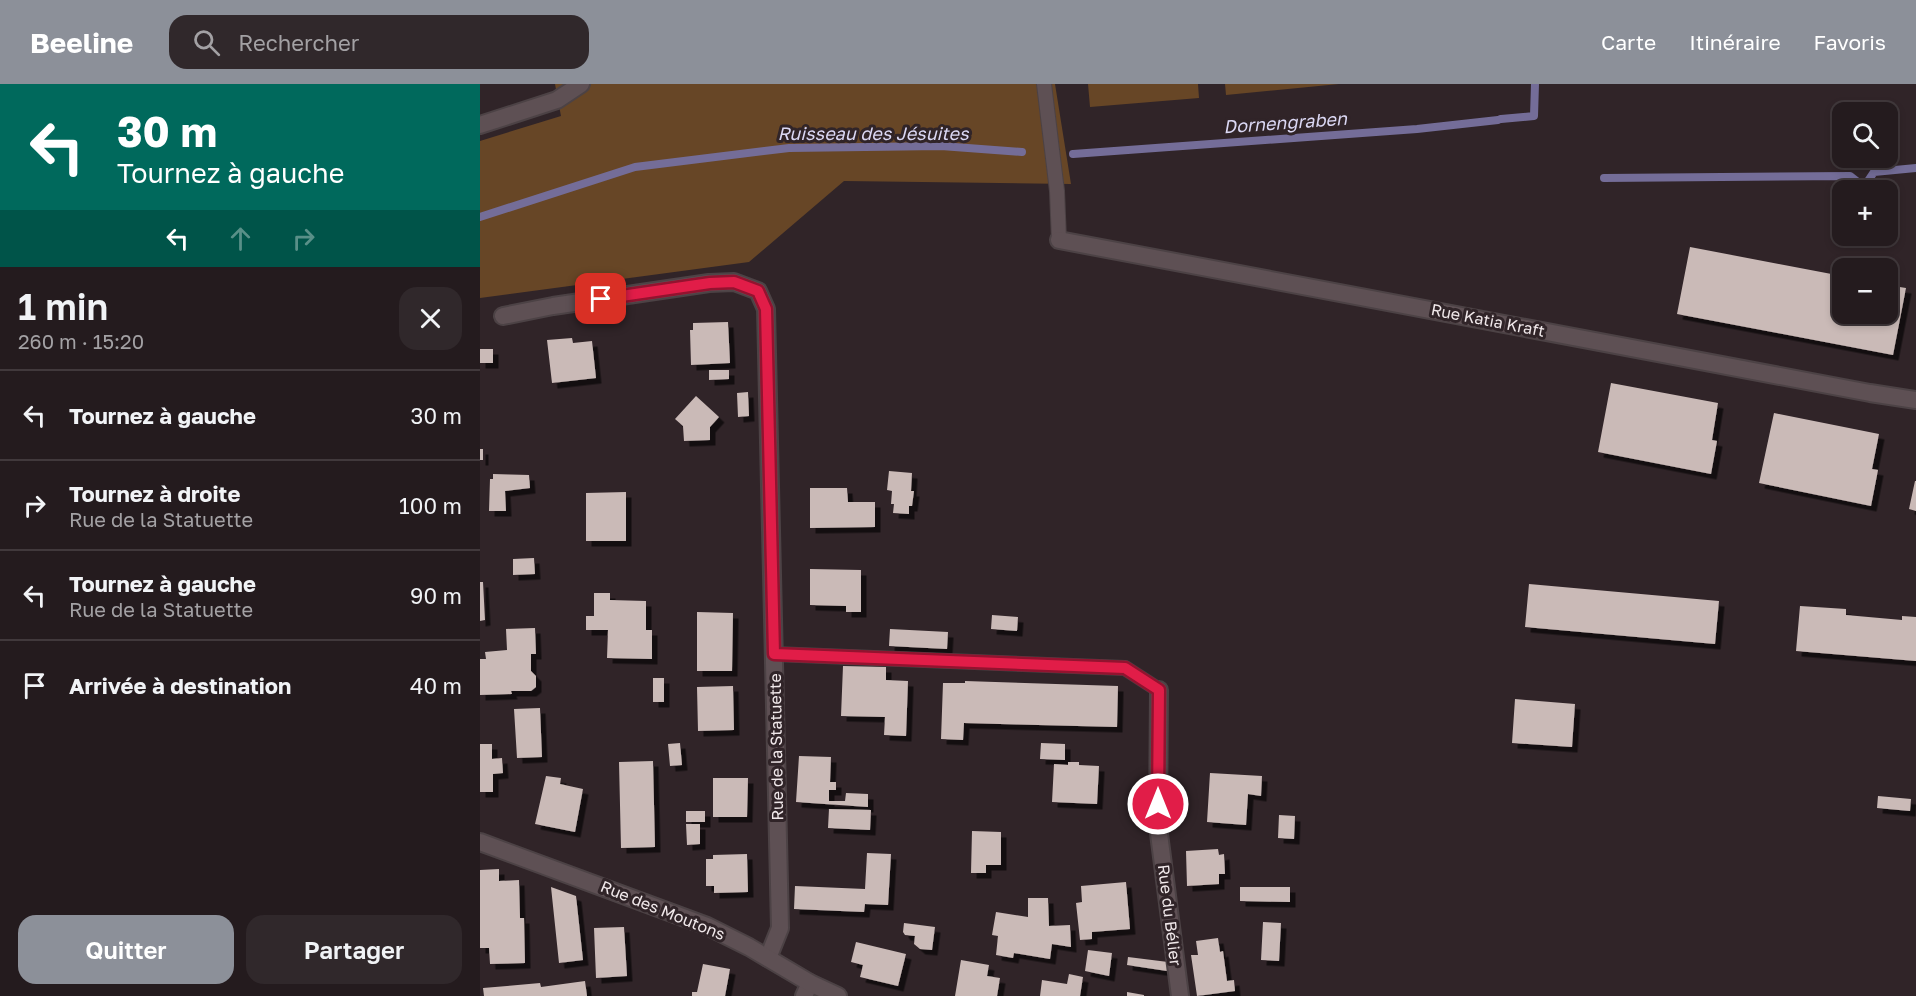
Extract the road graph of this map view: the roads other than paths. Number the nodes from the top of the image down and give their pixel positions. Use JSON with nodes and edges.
{"nodes":[{"id":1,"x":581,"y":84,"type":"edge"},
{"id":2,"x":1044,"y":84,"type":"edge"},
{"id":3,"x":480,"y":125,"type":"edge"},
{"id":4,"x":1059,"y":240,"type":"joint"},
{"id":5,"x":503,"y":316,"type":"dead end"},
{"id":6,"x":1916,"y":400,"type":"edge"},
{"id":7,"x":774,"y":654,"type":"junction"},
{"id":8,"x":1159,"y":690,"type":"joint"},
{"id":9,"x":480,"y":842,"type":"edge"},
{"id":10,"x":768,"y":958,"type":"junction"},
{"id":11,"x":807,"y":989,"type":"edge"},
{"id":12,"x":838,"y":996,"type":"edge"},
{"id":13,"x":1180,"y":996,"type":"edge"}],
"edges":[{"from":1,"to":3,"type":"street"},
{"from":2,"to":4,"type":"lane"},
{"from":4,"to":6,"type":"street","name":"Rue Katia Kraft"},
{"from":5,"to":7,"type":"street","name":"Rue de la Statuette"},
{"from":7,"to":8,"type":"lane"},
{"from":7,"to":10,"type":"street","name":"Rue de la Statuette"},
{"from":8,"to":13,"type":"street","name":"Rue du Bélier"},
{"from":9,"to":10,"type":"street","name":"Rue des Moutons"},
{"from":10,"to":11,"type":"street","name":"Rue des Moutons"},
{"from":11,"to":12,"type":"street","name":"Rue des Moutons"}]}
